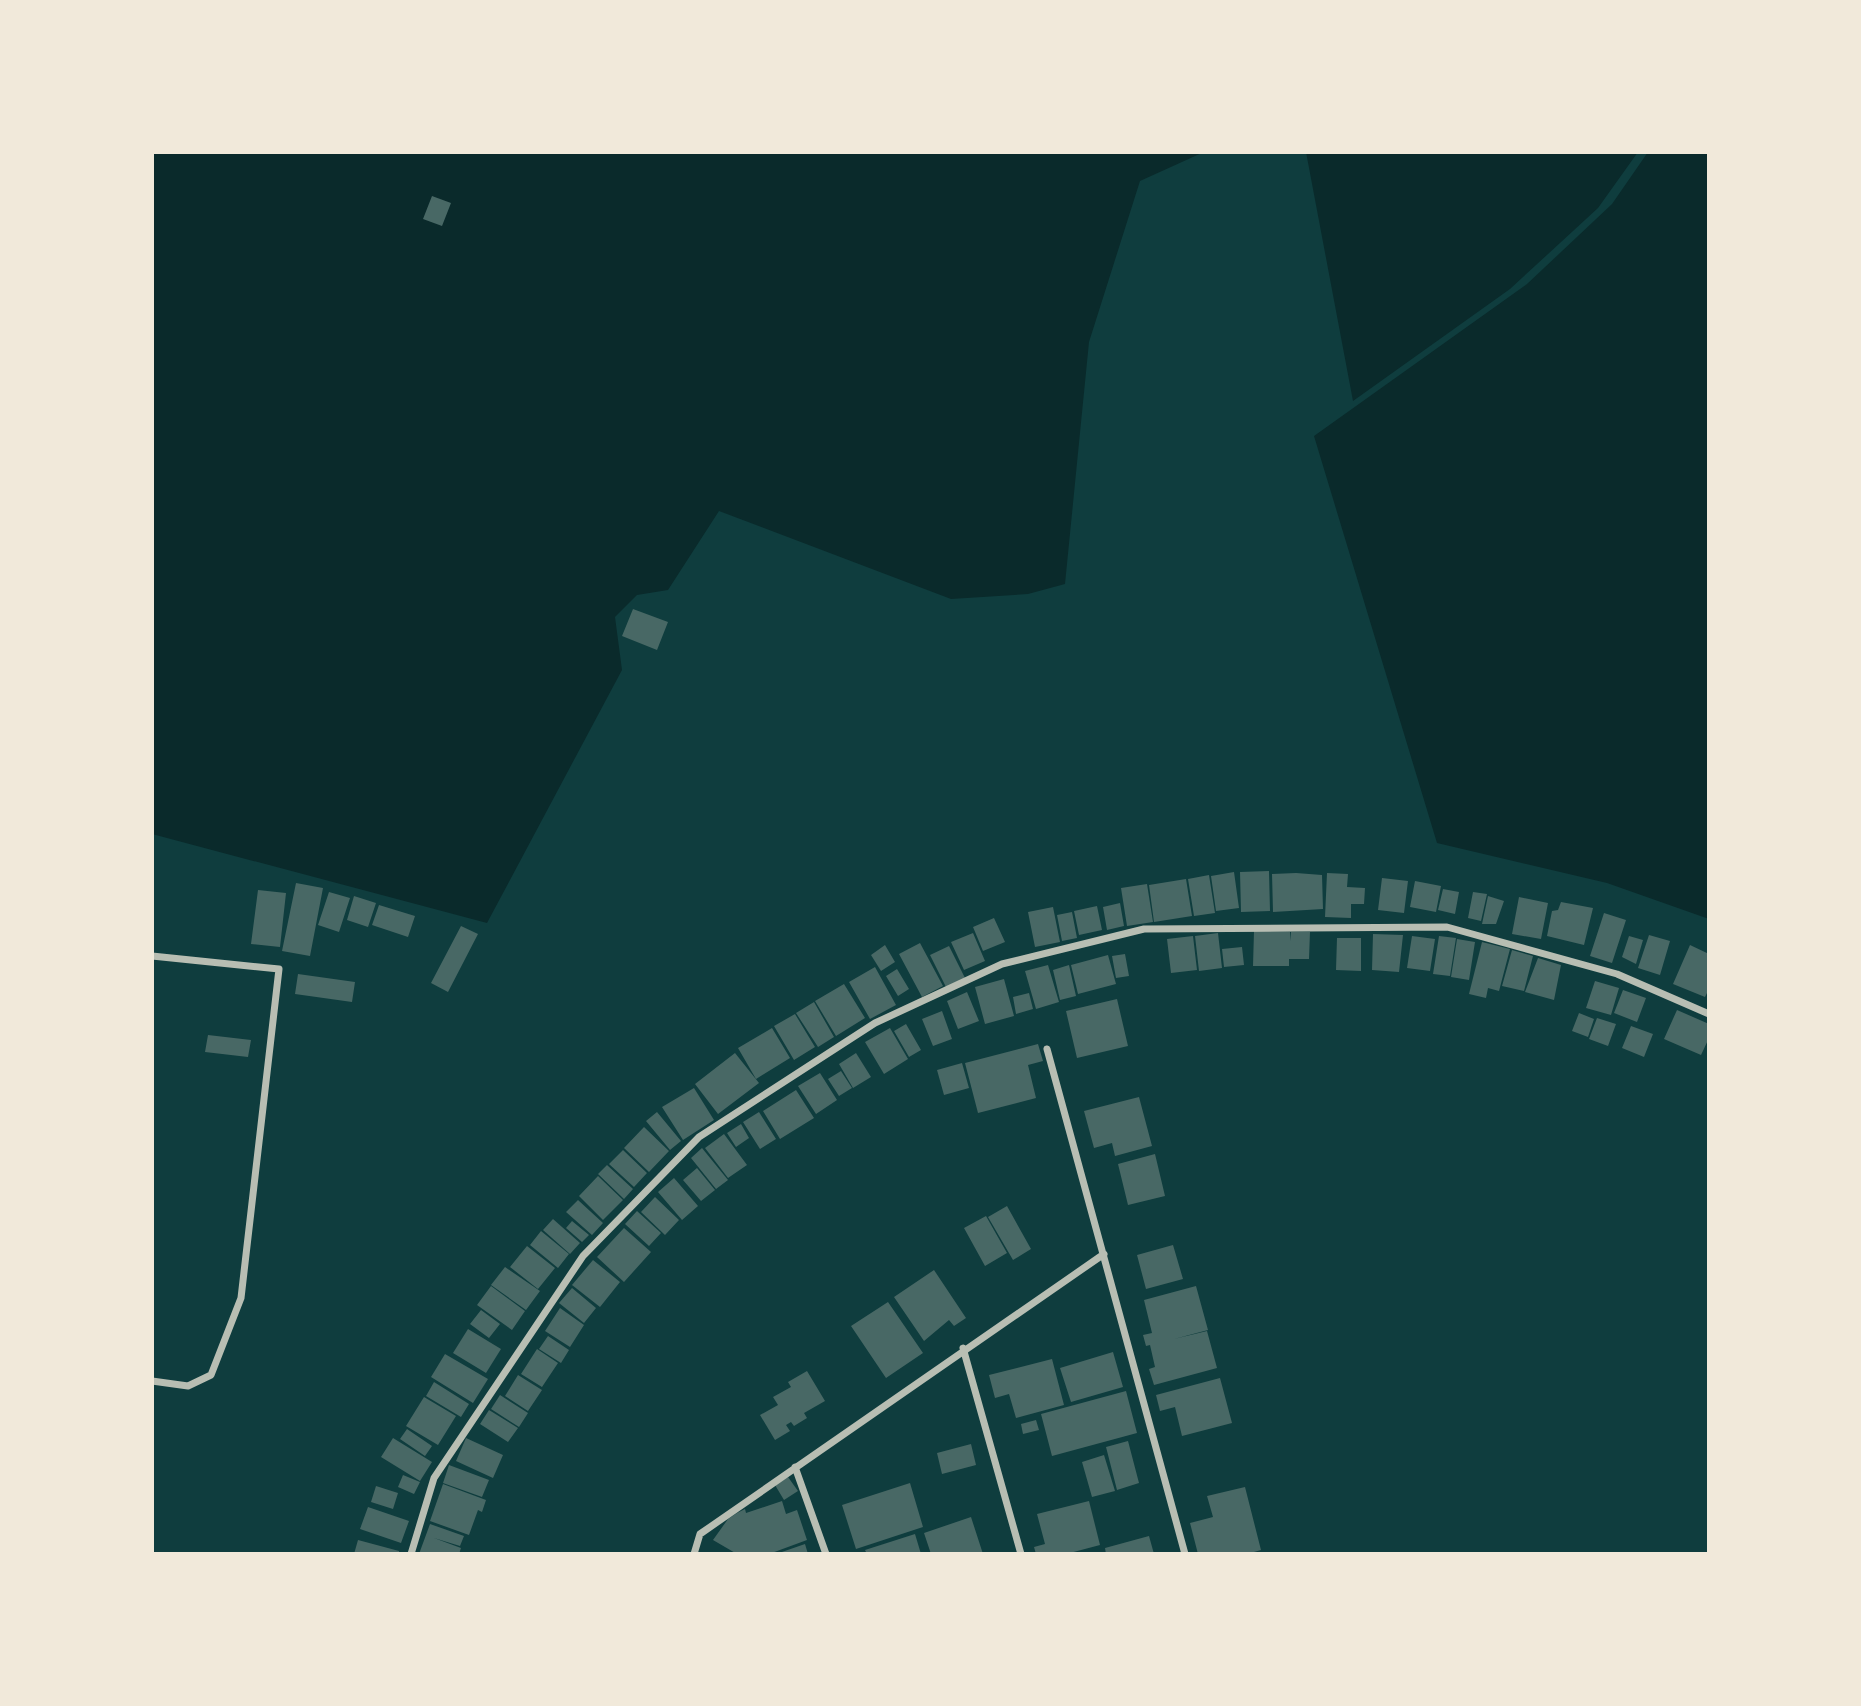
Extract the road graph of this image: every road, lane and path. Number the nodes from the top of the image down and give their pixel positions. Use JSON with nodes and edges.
{"nodes":[{"id":1,"x":152,"y":956,"type":"edge"},
{"id":2,"x":1709,"y":1014,"type":"edge"},
{"id":3,"x":1047,"y":1049,"type":"dead end"},
{"id":4,"x":1104,"y":1254,"type":"junction"},
{"id":5,"x":963,"y":1348,"type":"junction"},
{"id":6,"x":152,"y":1381,"type":"edge"},
{"id":7,"x":795,"y":1467,"type":"junction"},
{"id":8,"x":411,"y":1554,"type":"edge"},
{"id":9,"x":694,"y":1554,"type":"edge"},
{"id":10,"x":826,"y":1554,"type":"edge"},
{"id":11,"x":1021,"y":1554,"type":"edge"},
{"id":12,"x":1185,"y":1554,"type":"edge"}],
"edges":[{"from":1,"to":6,"type":"street"},
{"from":2,"to":8,"type":"street"},
{"from":3,"to":4,"type":"street"},
{"from":4,"to":5,"type":"street"},
{"from":4,"to":12,"type":"street"},
{"from":5,"to":7,"type":"street"},
{"from":5,"to":11,"type":"street"},
{"from":7,"to":9,"type":"street"},
{"from":7,"to":10,"type":"street"}]}
